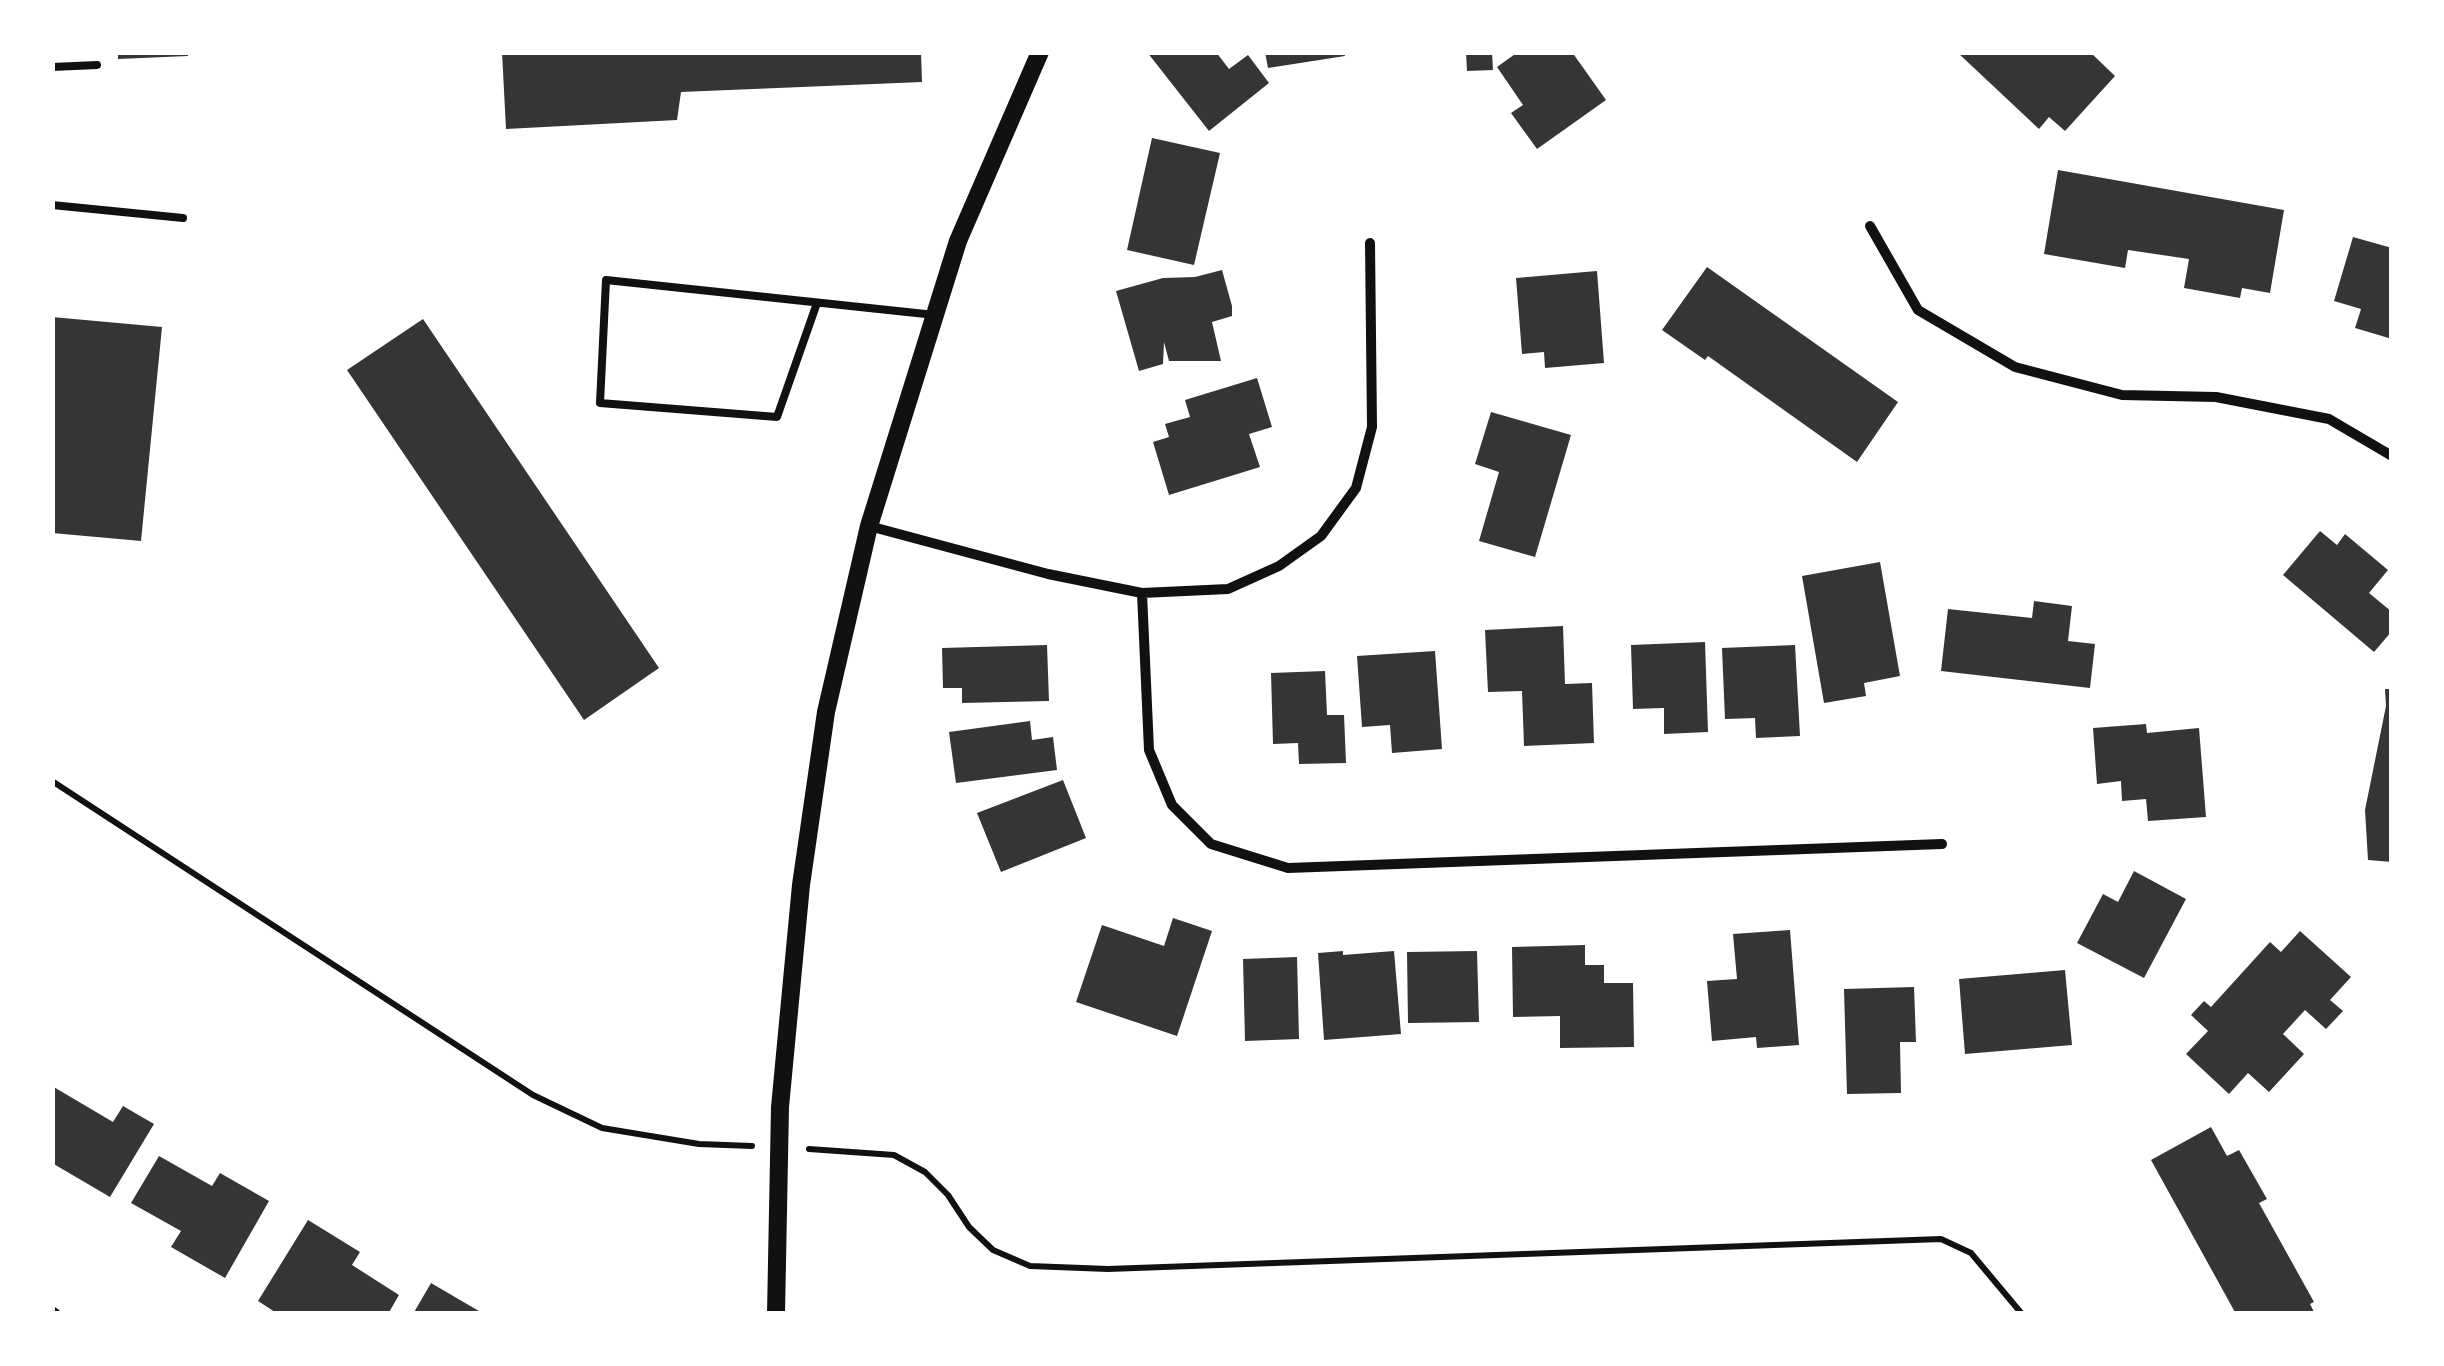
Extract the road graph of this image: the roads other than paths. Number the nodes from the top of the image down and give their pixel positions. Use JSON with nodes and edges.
{"nodes":[{"id":1,"x":1040,"y":52,"type":"edge"},
{"id":2,"x":97,"y":64,"type":"dead end"},
{"id":3,"x":52,"y":68,"type":"edge"},
{"id":4,"x":52,"y":205,"type":"edge"},
{"id":5,"x":183,"y":218,"type":"dead end"},
{"id":6,"x":1870,"y":226,"type":"dead end"},
{"id":7,"x":1370,"y":243,"type":"dead end"},
{"id":8,"x":817,"y":303,"type":"junction"},
{"id":9,"x":935,"y":315,"type":"junction"},
{"id":10,"x":2392,"y":456,"type":"edge"},
{"id":11,"x":869,"y":526,"type":"junction"},
{"id":12,"x":1142,"y":593,"type":"junction"},
{"id":13,"x":1942,"y":844,"type":"dead end"},
{"id":14,"x":776,"y":1314,"type":"edge"}],
"edges":[{"from":1,"to":9,"type":"street"},
{"from":2,"to":3,"type":"lane"},
{"from":4,"to":5,"type":"lane"},
{"from":6,"to":10,"type":"street"},
{"from":7,"to":12,"type":"street"},
{"from":8,"to":8,"type":"lane"},
{"from":8,"to":9,"type":"lane"},
{"from":9,"to":11,"type":"street"},
{"from":11,"to":12,"type":"street"},
{"from":11,"to":14,"type":"street"},
{"from":12,"to":13,"type":"street"}]}
